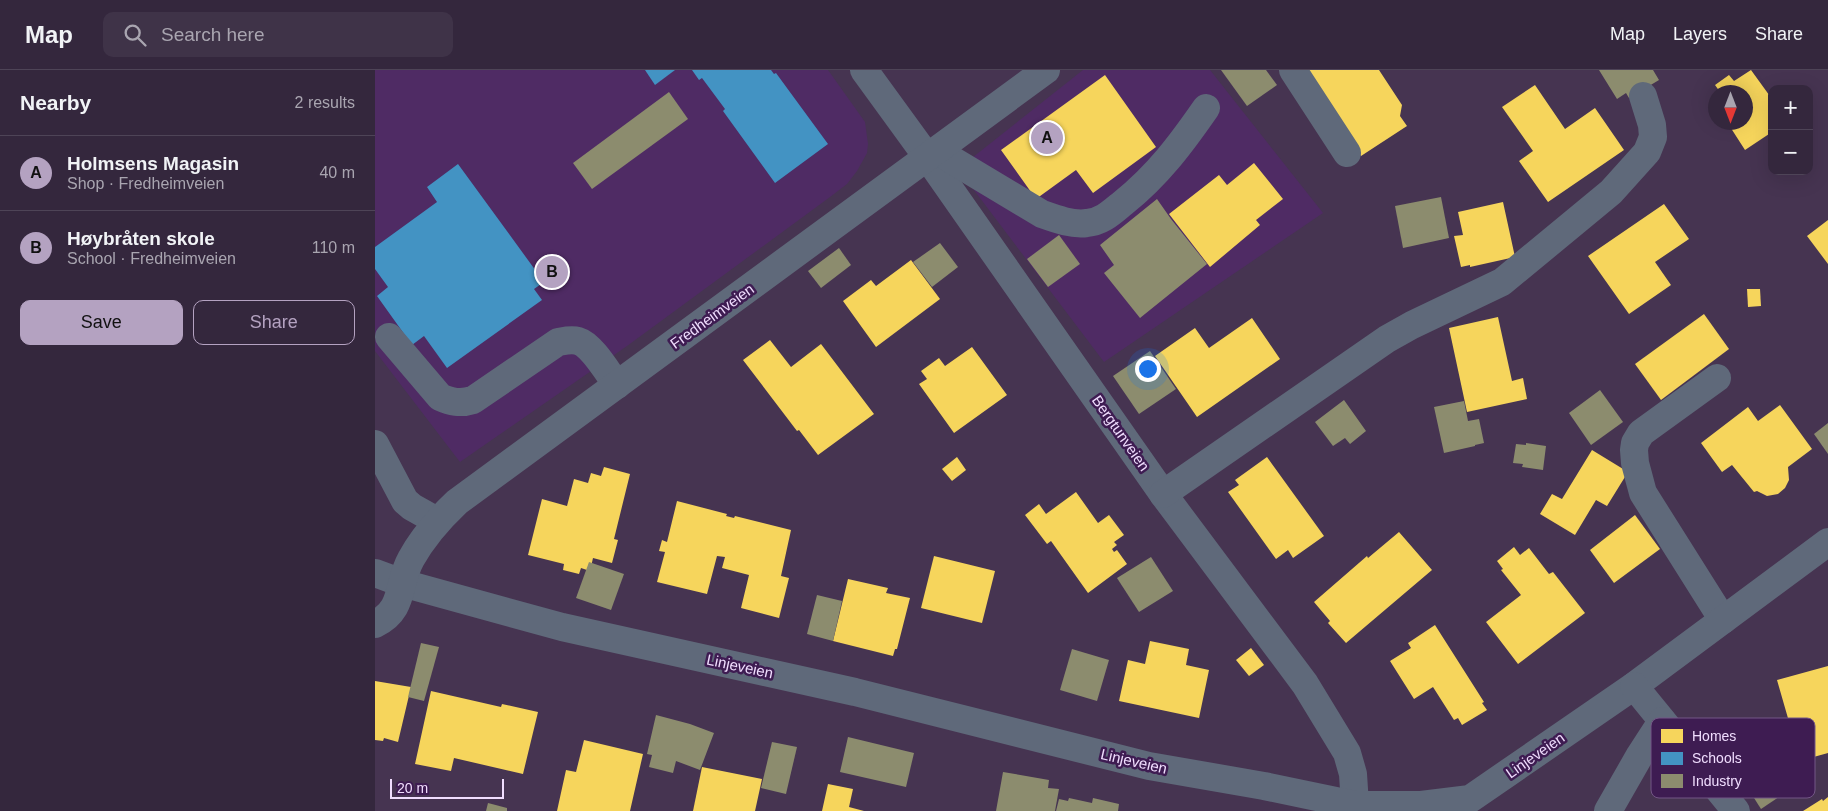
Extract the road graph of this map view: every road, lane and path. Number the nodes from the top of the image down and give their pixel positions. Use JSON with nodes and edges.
{"nodes":[{"id":1,"x":864,"y":70,"type":"edge"},
{"id":2,"x":1046,"y":70,"type":"edge"},
{"id":3,"x":1293,"y":70,"type":"edge"},
{"id":4,"x":1643,"y":96,"type":"dead end"},
{"id":5,"x":1206,"y":108,"type":"dead end"},
{"id":6,"x":1347,"y":153,"type":"dead end"},
{"id":7,"x":933,"y":154,"type":"junction"},
{"id":8,"x":389,"y":337,"type":"dead end"},
{"id":9,"x":1717,"y":378,"type":"dead end"},
{"id":10,"x":617,"y":385,"type":"junction"},
{"id":11,"x":375,"y":444,"type":"edge"},
{"id":12,"x":1163,"y":494,"type":"junction"},
{"id":13,"x":437,"y":521,"type":"junction"},
{"id":14,"x":1828,"y":542,"type":"edge"},
{"id":15,"x":375,"y":573,"type":"edge"},
{"id":16,"x":402,"y":583,"type":"junction"},
{"id":17,"x":1723,"y":620,"type":"junction"},
{"id":18,"x":375,"y":624,"type":"edge"},
{"id":19,"x":1634,"y":686,"type":"junction"},
{"id":20,"x":1661,"y":718,"type":"edge"},
{"id":21,"x":1651,"y":739,"type":"edge"},
{"id":22,"x":1725,"y":798,"type":"edge"},
{"id":23,"x":1355,"y":804,"type":"junction"},
{"id":24,"x":1421,"y":808,"type":"edge"},
{"id":25,"x":1608,"y":811,"type":"edge"},
{"id":26,"x":1736,"y":811,"type":"edge"}],
"edges":[{"from":1,"to":7,"type":"street","name":"Bergtunveien"},
{"from":2,"to":7,"type":"street","name":"Fredheimveien"},
{"from":3,"to":6,"type":"street"},
{"from":4,"to":12,"type":"street"},
{"from":5,"to":7,"type":"street"},
{"from":7,"to":10,"type":"street","name":"Fredheimveien"},
{"from":7,"to":12,"type":"street","name":"Bergtunveien"},
{"from":8,"to":10,"type":"street"},
{"from":9,"to":17,"type":"street"},
{"from":10,"to":13,"type":"street","name":"Fredheimveien"},
{"from":11,"to":13,"type":"street"},
{"from":12,"to":23,"type":"street","name":"Bergtunveien"},
{"from":13,"to":16,"type":"street","name":"Fredheimveien"},
{"from":14,"to":17,"type":"street","name":"Linjeveien"},
{"from":15,"to":16,"type":"street","name":"Linjeveien"},
{"from":16,"to":18,"type":"street","name":"Fredheimveien"},
{"from":16,"to":23,"type":"street","name":"Linjeveien"},
{"from":17,"to":19,"type":"street","name":"Linjeveien"},
{"from":19,"to":20,"type":"street"},
{"from":19,"to":24,"type":"street","name":"Linjeveien"},
{"from":21,"to":25,"type":"street"},
{"from":22,"to":26,"type":"street"},
{"from":23,"to":24,"type":"street","name":"Linjeveien"}]}
